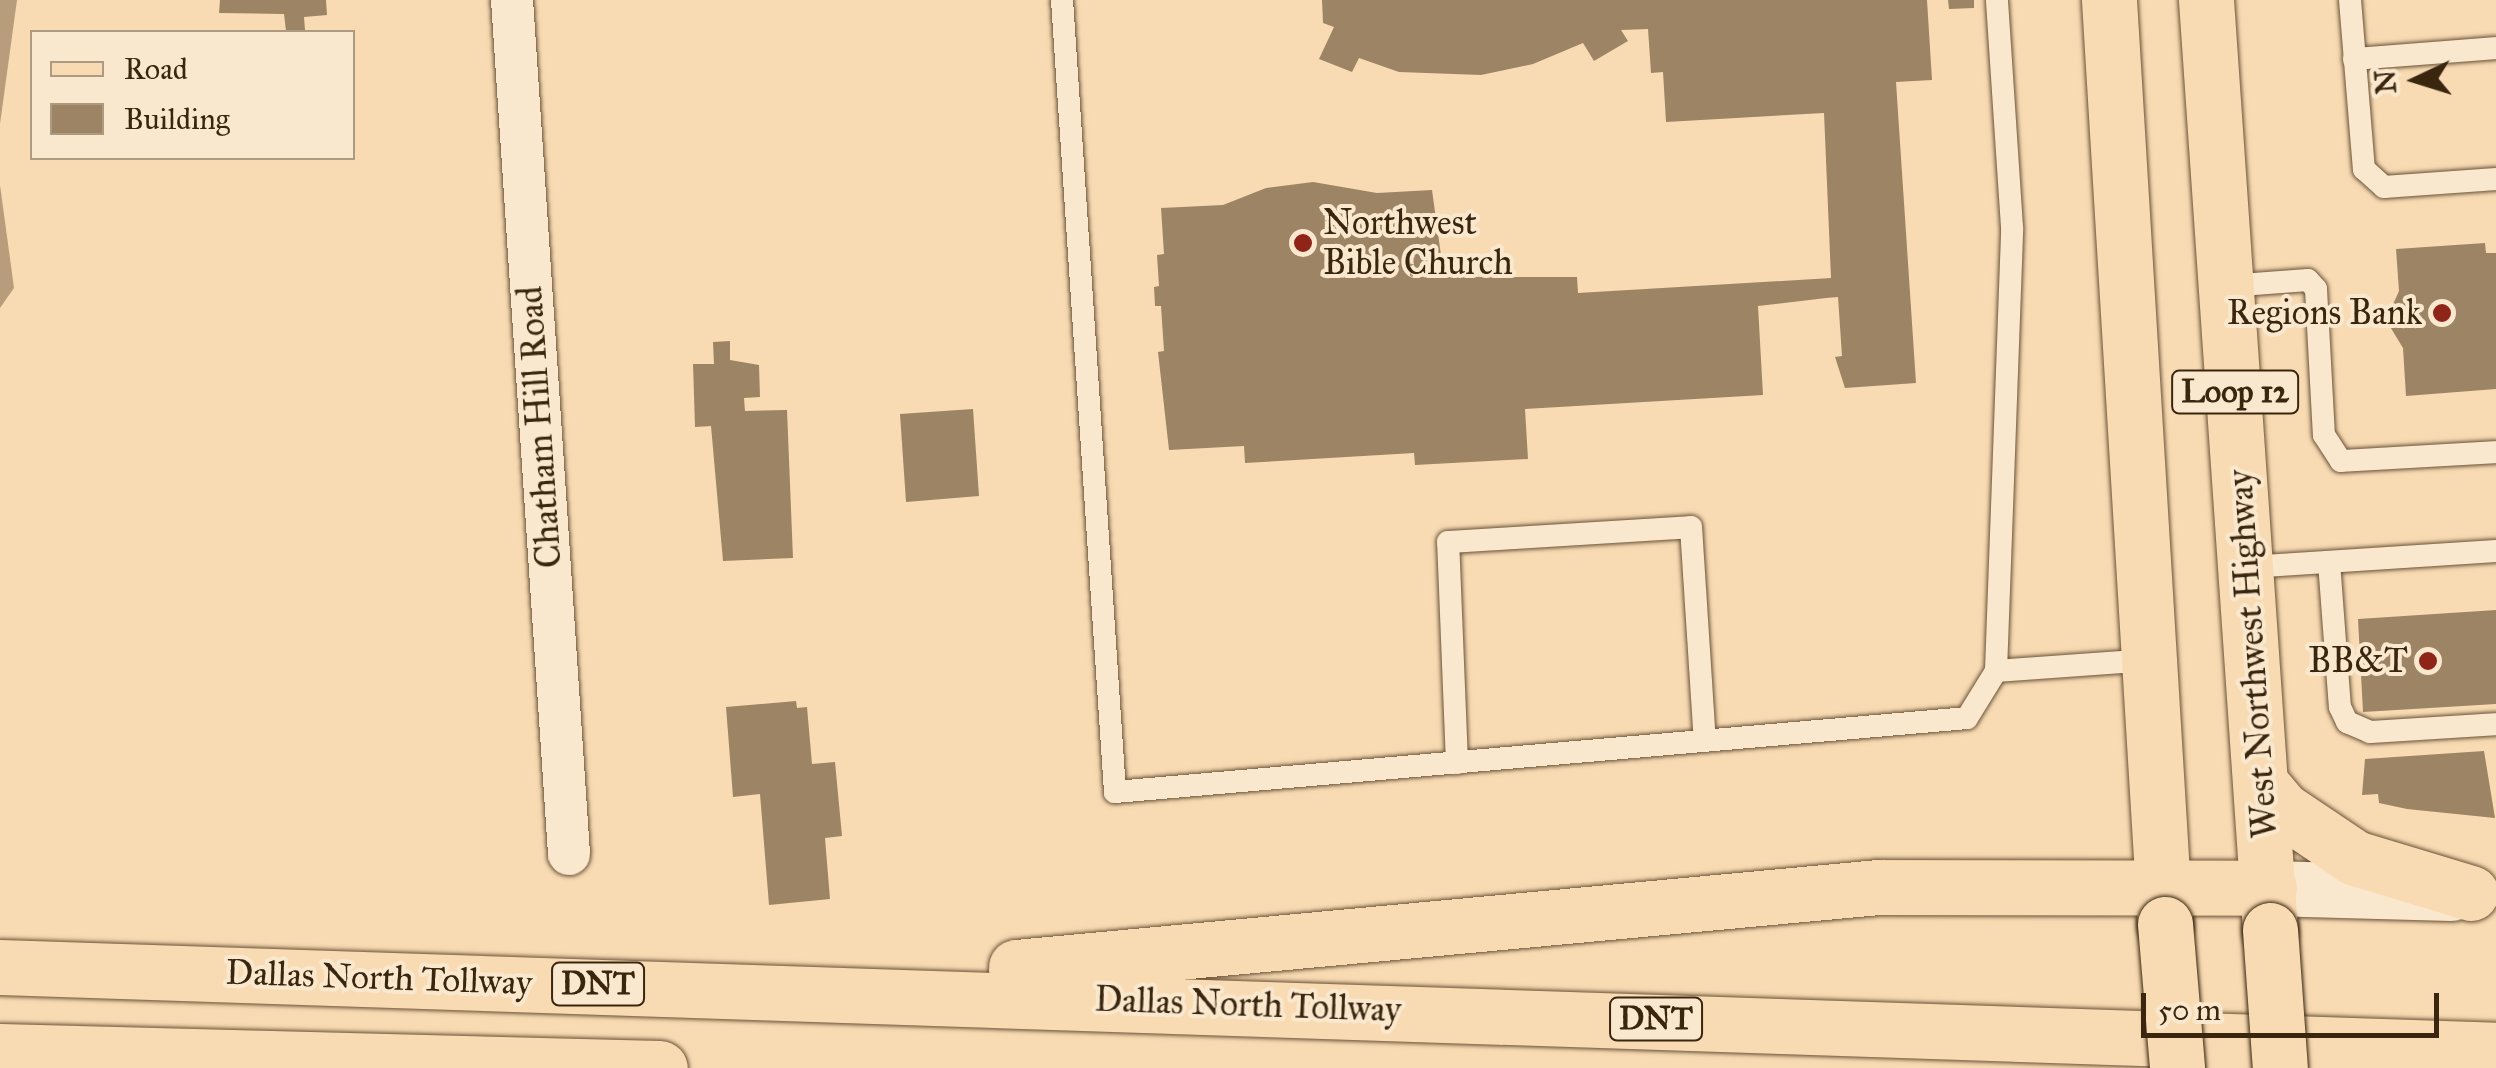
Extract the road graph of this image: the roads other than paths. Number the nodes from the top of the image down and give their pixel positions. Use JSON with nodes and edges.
{"nodes":[{"id":1,"x":512,"y":0,"type":"edge"},
{"id":2,"x":1062,"y":0,"type":"edge"},
{"id":3,"x":1997,"y":0,"type":"edge"},
{"id":4,"x":2109,"y":0,"type":"edge"},
{"id":5,"x":2206,"y":0,"type":"edge"},
{"id":6,"x":2350,"y":0,"type":"edge"},
{"id":7,"x":2496,"y":48,"type":"edge"},
{"id":8,"x":2354,"y":59,"type":"junction"},
{"id":9,"x":2496,"y":179,"type":"edge"},
{"id":10,"x":2227,"y":286,"type":"junction"},
{"id":11,"x":2496,"y":452,"type":"edge"},
{"id":12,"x":2496,"y":551,"type":"edge"},
{"id":13,"x":2328,"y":562,"type":"junction"},
{"id":14,"x":2248,"y":567,"type":"junction"},
{"id":15,"x":2150,"y":660,"type":"junction"},
{"id":16,"x":1996,"y":671,"type":"junction"},
{"id":17,"x":2496,"y":724,"type":"edge"},
{"id":18,"x":1705,"y":741,"type":"junction"},
{"id":19,"x":1457,"y":763,"type":"junction"},
{"id":20,"x":2262,"y":784,"type":"junction"},
{"id":21,"x":568,"y":854,"type":"dead end"},
{"id":22,"x":2483,"y":895,"type":"edge"},
{"id":23,"x":2164,"y":903,"type":"junction"},
{"id":24,"x":2270,"y":909,"type":"junction"},
{"id":25,"x":0,"y":967,"type":"edge"},
{"id":26,"x":816,"y":990,"type":"junction"},
{"id":27,"x":2496,"y":1050,"type":"edge"},
{"id":28,"x":0,"y":1051,"type":"edge"},
{"id":29,"x":660,"y":1068,"type":"edge"},
{"id":30,"x":2177,"y":1068,"type":"edge"},
{"id":31,"x":2280,"y":1068,"type":"edge"}],
"edges":[{"from":1,"to":21,"type":"street","name":"Chatham Hill Road"},
{"from":2,"to":19,"type":"lane"},
{"from":3,"to":16,"type":"lane"},
{"from":4,"to":15,"type":"main road","number":"Loop 12"},
{"from":5,"to":10,"type":"main road","name":"West Northwest Highway","number":"Loop 12"},
{"from":6,"to":8,"type":"lane"},
{"from":7,"to":8,"type":"lane"},
{"from":8,"to":9,"type":"lane"},
{"from":10,"to":11,"type":"lane"},
{"from":10,"to":14,"type":"main road","name":"West Northwest Highway","number":"Loop 12"},
{"from":12,"to":13,"type":"lane"},
{"from":13,"to":14,"type":"lane"},
{"from":13,"to":17,"type":"lane"},
{"from":14,"to":20,"type":"main road","name":"West Northwest Highway","number":"Loop 12"},
{"from":15,"to":16,"type":"lane"},
{"from":15,"to":23,"type":"main road","number":"Loop 12"},
{"from":16,"to":18,"type":"lane"},
{"from":18,"to":19,"type":"lane"},
{"from":18,"to":19,"type":"lane"},
{"from":20,"to":22,"type":"main road"},
{"from":20,"to":24,"type":"main road","name":"West Northwest Highway","number":"Loop 12"},
{"from":22,"to":24,"type":"main road"},
{"from":23,"to":24,"type":"main road"},
{"from":23,"to":26,"type":"main road"},
{"from":23,"to":30,"type":"main road","number":"Loop 12","bridge":true},
{"from":24,"to":31,"type":"main road","name":"West Northwest Highway","number":"Loop 12","bridge":true},
{"from":25,"to":26,"type":"main road","name":"Dallas North Tollway","number":"DNT"},
{"from":26,"to":27,"type":"main road","name":"Dallas North Tollway","number":"DNT"},
{"from":28,"to":29,"type":"main road"}]}
